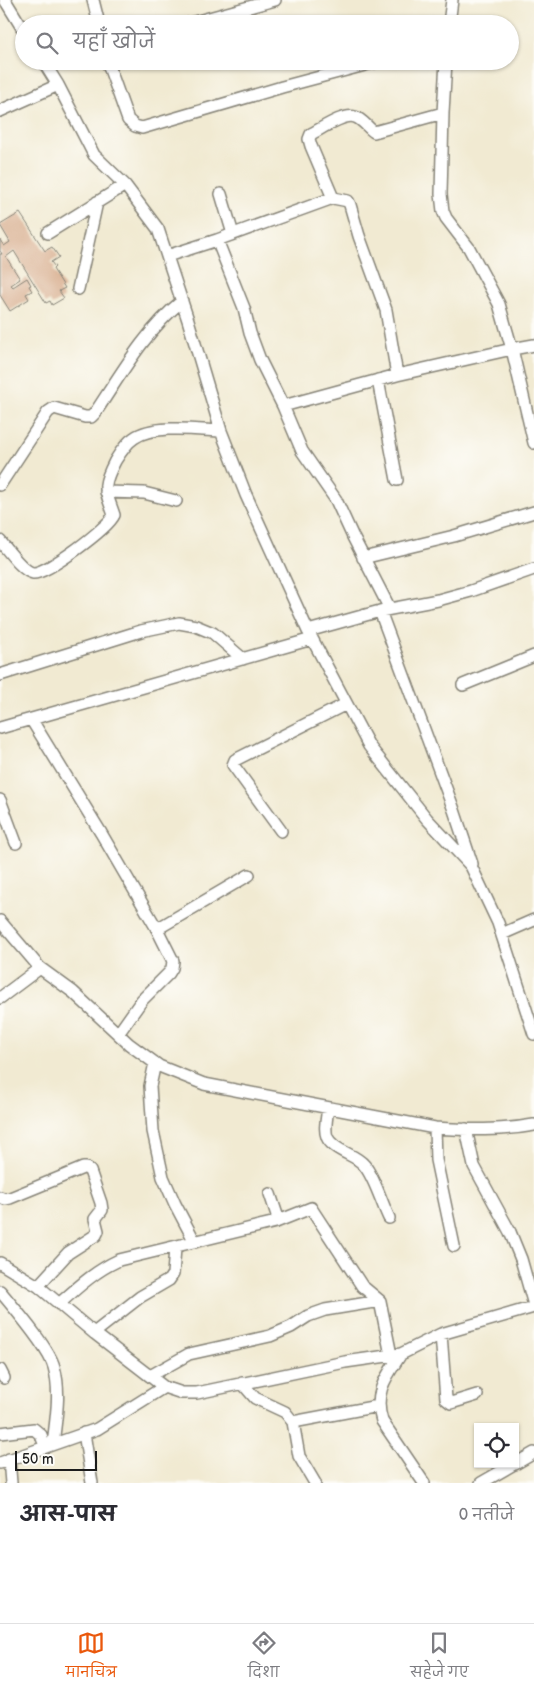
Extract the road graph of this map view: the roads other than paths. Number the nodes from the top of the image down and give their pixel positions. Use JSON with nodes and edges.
{"nodes":[{"id":1,"x":6,"y":0,"type":"edge"},
{"id":2,"x":93,"y":0,"type":"edge"},
{"id":3,"x":274,"y":0,"type":"edge"},
{"id":4,"x":452,"y":0,"type":"edge"},
{"id":5,"x":97,"y":15,"type":"edge"},
{"id":6,"x":220,"y":15,"type":"edge"},
{"id":7,"x":450,"y":15,"type":"edge"},
{"id":8,"x":15,"y":16,"type":"edge"},
{"id":9,"x":49,"y":70,"type":"edge"},
{"id":10,"x":111,"y":70,"type":"edge"},
{"id":11,"x":346,"y":70,"type":"edge"},
{"id":12,"x":445,"y":70,"type":"edge"},
{"id":13,"x":58,"y":85,"type":"junction"},
{"id":14,"x":0,"y":111,"type":"edge"},
{"id":15,"x":443,"y":113,"type":"junction"},
{"id":16,"x":125,"y":185,"type":"junction"},
{"id":17,"x":221,"y":194,"type":"dead end"},
{"id":18,"x":333,"y":198,"type":"junction"},
{"id":19,"x":97,"y":202,"type":"junction"},
{"id":20,"x":48,"y":232,"type":"dead end"},
{"id":21,"x":233,"y":234,"type":"junction"},
{"id":22,"x":217,"y":240,"type":"junction"},
{"id":23,"x":167,"y":256,"type":"junction"},
{"id":24,"x":78,"y":289,"type":"dead end"},
{"id":25,"x":182,"y":301,"type":"junction"},
{"id":26,"x":534,"y":345,"type":"edge"},
{"id":27,"x":512,"y":349,"type":"junction"},
{"id":28,"x":397,"y":375,"type":"junction"},
{"id":29,"x":378,"y":380,"type":"junction"},
{"id":30,"x":282,"y":406,"type":"junction"},
{"id":31,"x":221,"y":431,"type":"junction"},
{"id":32,"x":534,"y":443,"type":"edge"},
{"id":33,"x":397,"y":480,"type":"dead end"},
{"id":34,"x":0,"y":484,"type":"edge"},
{"id":35,"x":106,"y":492,"type":"junction"},
{"id":36,"x":176,"y":501,"type":"dead end"},
{"id":37,"x":534,"y":512,"type":"edge"},
{"id":38,"x":0,"y":541,"type":"edge"},
{"id":39,"x":363,"y":558,"type":"junction"},
{"id":40,"x":534,"y":569,"type":"edge"},
{"id":41,"x":385,"y":610,"type":"junction"},
{"id":42,"x":310,"y":635,"type":"junction"},
{"id":43,"x":534,"y":656,"type":"edge"},
{"id":44,"x":243,"y":659,"type":"junction"},
{"id":45,"x":0,"y":675,"type":"edge"},
{"id":46,"x":463,"y":685,"type":"dead end"},
{"id":47,"x":346,"y":704,"type":"junction"},
{"id":48,"x":31,"y":720,"type":"junction"},
{"id":49,"x":0,"y":728,"type":"edge"},
{"id":50,"x":0,"y":800,"type":"edge"},
{"id":51,"x":281,"y":831,"type":"dead end"},
{"id":52,"x":16,"y":843,"type":"dead end"},
{"id":53,"x":474,"y":871,"type":"junction"},
{"id":54,"x":249,"y":875,"type":"dead end"},
{"id":55,"x":534,"y":920,"type":"edge"},
{"id":56,"x":0,"y":922,"type":"edge"},
{"id":57,"x":157,"y":929,"type":"junction"},
{"id":58,"x":502,"y":934,"type":"junction"},
{"id":59,"x":40,"y":968,"type":"junction"},
{"id":60,"x":0,"y":998,"type":"edge"},
{"id":61,"x":118,"y":1034,"type":"junction"},
{"id":62,"x":534,"y":1034,"type":"edge"},
{"id":63,"x":154,"y":1062,"type":"junction"},
{"id":64,"x":328,"y":1108,"type":"junction"},
{"id":65,"x":534,"y":1126,"type":"edge"},
{"id":66,"x":434,"y":1128,"type":"junction"},
{"id":67,"x":466,"y":1129,"type":"junction"},
{"id":68,"x":270,"y":1194,"type":"dead end"},
{"id":69,"x":0,"y":1197,"type":"edge"},
{"id":70,"x":389,"y":1218,"type":"dead end"},
{"id":71,"x":276,"y":1222,"type":"junction"},
{"id":72,"x":195,"y":1242,"type":"junction"},
{"id":73,"x":454,"y":1246,"type":"dead end"},
{"id":74,"x":175,"y":1248,"type":"junction"},
{"id":75,"x":0,"y":1262,"type":"edge"},
{"id":76,"x":38,"y":1286,"type":"junction"},
{"id":77,"x":0,"y":1291,"type":"edge"},
{"id":78,"x":380,"y":1302,"type":"junction"},
{"id":79,"x":59,"y":1304,"type":"junction"},
{"id":80,"x":534,"y":1306,"type":"edge"},
{"id":81,"x":94,"y":1333,"type":"junction"},
{"id":82,"x":441,"y":1334,"type":"junction"},
{"id":83,"x":396,"y":1355,"type":"junction"},
{"id":84,"x":150,"y":1376,"type":"junction"},
{"id":85,"x":242,"y":1383,"type":"junction"},
{"id":86,"x":164,"y":1387,"type":"junction"},
{"id":87,"x":477,"y":1395,"type":"dead end"},
{"id":88,"x":378,"y":1406,"type":"junction"},
{"id":89,"x":293,"y":1422,"type":"junction"},
{"id":90,"x":0,"y":1433,"type":"edge"},
{"id":91,"x":84,"y":1433,"type":"junction"},
{"id":92,"x":49,"y":1445,"type":"junction"},
{"id":93,"x":534,"y":1453,"type":"edge"},
{"id":94,"x":5,"y":1461,"type":"edge"},
{"id":95,"x":519,"y":1462,"type":"edge"},
{"id":96,"x":508,"y":1468,"type":"edge"},
{"id":97,"x":11,"y":1483,"type":"edge"},
{"id":98,"x":92,"y":1483,"type":"edge"},
{"id":99,"x":315,"y":1483,"type":"edge"},
{"id":100,"x":424,"y":1483,"type":"edge"},
{"id":101,"x":480,"y":1483,"type":"edge"}],
"edges":[{"from":1,"to":8,"type":"street"},
{"from":2,"to":5,"type":"street"},
{"from":3,"to":6,"type":"street"},
{"from":4,"to":7,"type":"street"},
{"from":9,"to":13,"type":"street"},
{"from":10,"to":11,"type":"street"},
{"from":12,"to":15,"type":"street"},
{"from":13,"to":14,"type":"street"},
{"from":13,"to":16,"type":"street"},
{"from":15,"to":18,"type":"street"},
{"from":15,"to":27,"type":"street"},
{"from":16,"to":19,"type":"street"},
{"from":16,"to":23,"type":"street"},
{"from":17,"to":21,"type":"street"},
{"from":18,"to":21,"type":"street"},
{"from":18,"to":28,"type":"street"},
{"from":19,"to":20,"type":"street"},
{"from":19,"to":24,"type":"street"},
{"from":21,"to":22,"type":"street"},
{"from":22,"to":23,"type":"street"},
{"from":22,"to":30,"type":"street"},
{"from":23,"to":25,"type":"street"},
{"from":25,"to":31,"type":"street"},
{"from":25,"to":34,"type":"street"},
{"from":26,"to":27,"type":"street"},
{"from":27,"to":28,"type":"street"},
{"from":27,"to":32,"type":"street"},
{"from":28,"to":29,"type":"street"},
{"from":29,"to":30,"type":"street"},
{"from":29,"to":33,"type":"street"},
{"from":30,"to":39,"type":"street"},
{"from":31,"to":35,"type":"street"},
{"from":31,"to":42,"type":"street"},
{"from":35,"to":36,"type":"street"},
{"from":35,"to":38,"type":"street"},
{"from":37,"to":39,"type":"street"},
{"from":39,"to":41,"type":"street"},
{"from":40,"to":41,"type":"street"},
{"from":41,"to":42,"type":"street"},
{"from":41,"to":53,"type":"street"},
{"from":42,"to":44,"type":"street"},
{"from":42,"to":47,"type":"street"},
{"from":43,"to":46,"type":"street"},
{"from":44,"to":45,"type":"street"},
{"from":44,"to":48,"type":"street"},
{"from":47,"to":51,"type":"street"},
{"from":47,"to":53,"type":"street"},
{"from":48,"to":49,"type":"street"},
{"from":48,"to":57,"type":"street"},
{"from":50,"to":52,"type":"street"},
{"from":53,"to":58,"type":"street"},
{"from":54,"to":57,"type":"street"},
{"from":55,"to":58,"type":"street"},
{"from":56,"to":59,"type":"street"},
{"from":57,"to":61,"type":"street"},
{"from":58,"to":62,"type":"street"},
{"from":59,"to":60,"type":"street"},
{"from":59,"to":61,"type":"street"},
{"from":61,"to":63,"type":"street"},
{"from":63,"to":64,"type":"street"},
{"from":63,"to":72,"type":"street"},
{"from":64,"to":66,"type":"street"},
{"from":64,"to":70,"type":"street"},
{"from":65,"to":67,"type":"street"},
{"from":66,"to":67,"type":"street"},
{"from":66,"to":73,"type":"street"},
{"from":67,"to":80,"type":"street"},
{"from":68,"to":71,"type":"street"},
{"from":69,"to":76,"type":"street"},
{"from":71,"to":72,"type":"street"},
{"from":71,"to":78,"type":"street"},
{"from":72,"to":74,"type":"street"},
{"from":74,"to":79,"type":"street"},
{"from":74,"to":81,"type":"street"},
{"from":75,"to":76,"type":"street"},
{"from":76,"to":79,"type":"street"},
{"from":77,"to":92,"type":"street"},
{"from":78,"to":83,"type":"street"},
{"from":78,"to":84,"type":"street"},
{"from":79,"to":81,"type":"street"},
{"from":80,"to":82,"type":"street"},
{"from":81,"to":84,"type":"street"},
{"from":82,"to":83,"type":"street"},
{"from":82,"to":87,"type":"street"},
{"from":83,"to":85,"type":"street"},
{"from":83,"to":88,"type":"street"},
{"from":84,"to":86,"type":"street"},
{"from":85,"to":86,"type":"street"},
{"from":85,"to":89,"type":"street"},
{"from":86,"to":91,"type":"street"},
{"from":88,"to":89,"type":"street"},
{"from":88,"to":100,"type":"street"},
{"from":89,"to":99,"type":"street"},
{"from":90,"to":92,"type":"street"},
{"from":91,"to":92,"type":"street"},
{"from":91,"to":98,"type":"street"},
{"from":92,"to":94,"type":"street"},
{"from":93,"to":95,"type":"street"},
{"from":94,"to":97,"type":"street"},
{"from":96,"to":101,"type":"street"}]}
